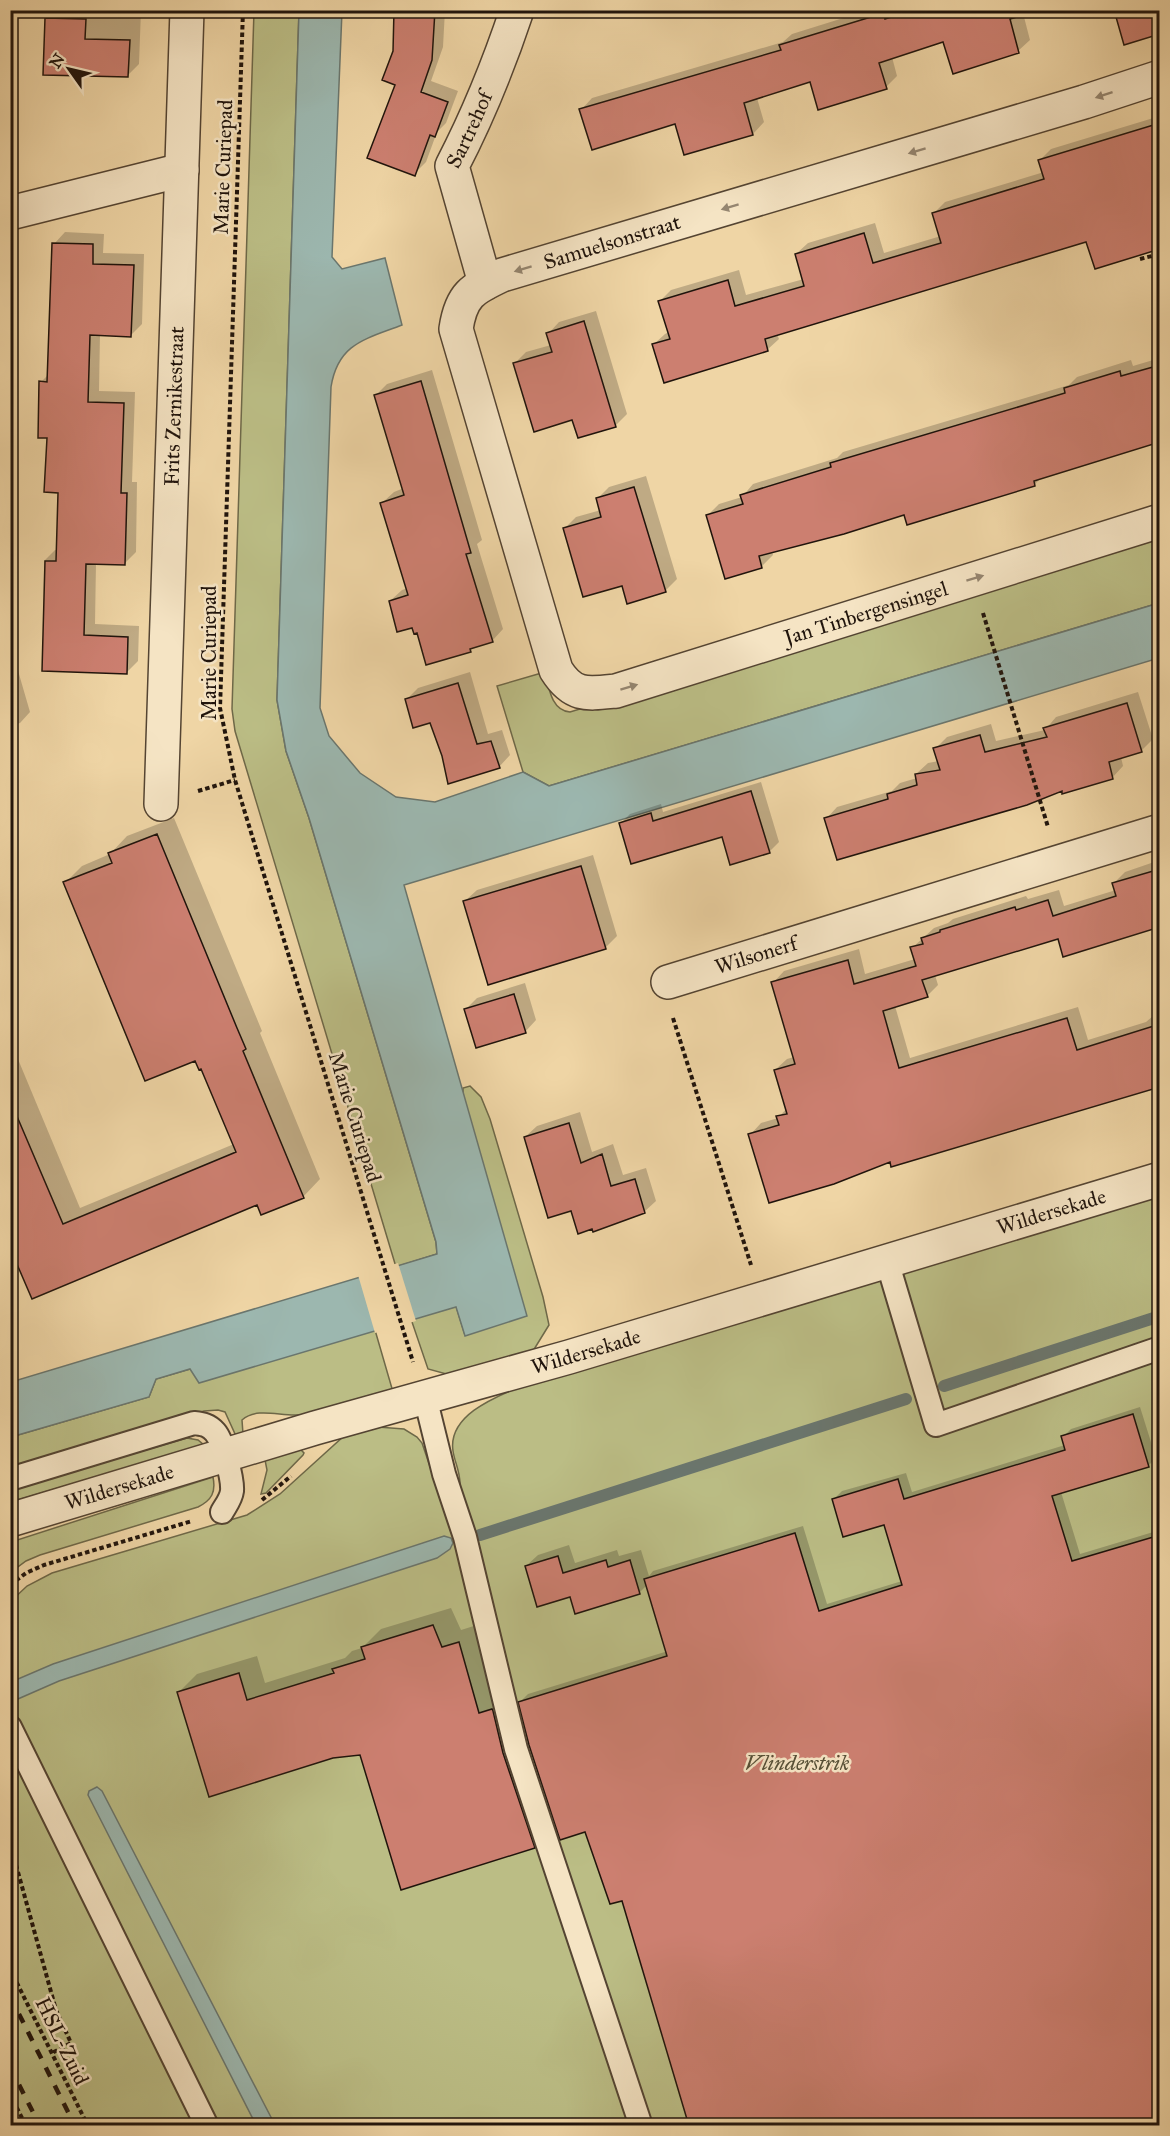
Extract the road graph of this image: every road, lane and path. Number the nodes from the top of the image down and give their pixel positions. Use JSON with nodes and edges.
{"nodes":[{"id":1,"x":188,"y":10,"type":"edge"},
{"id":2,"x":243,"y":10,"type":"edge"},
{"id":3,"x":516,"y":10,"type":"edge"},
{"id":4,"x":1160,"y":77,"type":"edge"},
{"id":5,"x":182,"y":170,"type":"junction"},
{"id":6,"x":10,"y":213,"type":"edge"},
{"id":7,"x":1160,"y":254,"type":"edge"},
{"id":8,"x":1140,"y":259,"type":"dead end"},
{"id":9,"x":485,"y":284,"type":"junction"},
{"id":10,"x":1160,"y":521,"type":"edge"},
{"id":11,"x":985,"y":617,"type":"dead end"},
{"id":12,"x":571,"y":689,"type":"joint"},
{"id":13,"x":161,"y":804,"type":"dead end"},
{"id":14,"x":1160,"y":831,"type":"edge"},
{"id":15,"x":1059,"y":862,"type":"junction"},
{"id":16,"x":668,"y":982,"type":"joint"},
{"id":17,"x":1160,"y":1179,"type":"edge"},
{"id":18,"x":887,"y":1261,"type":"junction"},
{"id":19,"x":762,"y":1299,"type":"junction"},
{"id":20,"x":405,"y":1342,"type":"dead end"},
{"id":21,"x":1160,"y":1348,"type":"edge"},
{"id":22,"x":425,"y":1397,"type":"junction"},
{"id":23,"x":224,"y":1456,"type":"junction"},
{"id":24,"x":10,"y":1479,"type":"edge"},
{"id":25,"x":222,"y":1512,"type":"joint"},
{"id":26,"x":10,"y":1520,"type":"edge"},
{"id":27,"x":10,"y":1585,"type":"edge"},
{"id":28,"x":10,"y":1726,"type":"edge"},
{"id":29,"x":10,"y":1843,"type":"edge"},
{"id":30,"x":10,"y":1969,"type":"edge"},
{"id":31,"x":52,"y":2053,"type":"junction"},
{"id":32,"x":10,"y":2094,"type":"edge"},
{"id":33,"x":26,"y":2126,"type":"edge"},
{"id":34,"x":88,"y":2126,"type":"edge"},
{"id":35,"x":207,"y":2126,"type":"edge"},
{"id":36,"x":641,"y":2126,"type":"edge"}],
"edges":[{"from":1,"to":5,"type":"street","name":"Frits Zernikestraat"},
{"from":2,"to":20,"type":"path","name":"Marie Curiepad"},
{"from":3,"to":9,"type":"street","name":"Sartrehof"},
{"from":4,"to":9,"type":"street","name":"Samuelsonstraat","one_way":true},
{"from":5,"to":6,"type":"street"},
{"from":5,"to":13,"type":"street","name":"Frits Zernikestraat"},
{"from":7,"to":8,"type":"path"},
{"from":9,"to":12,"type":"street","name":"Samuelsonstraat"},
{"from":12,"to":10,"type":"street","name":"Jan Tinbergensingel","one_way":true},
{"from":11,"to":15,"type":"path"},
{"from":14,"to":15,"type":"street","name":"Wilsonerf"},
{"from":15,"to":16,"type":"street","name":"Wilsonerf"},
{"from":16,"to":19,"type":"path"},
{"from":17,"to":18,"type":"street","name":"Wildersekade"},
{"from":18,"to":19,"type":"street","name":"Wildersekade"},
{"from":18,"to":21,"type":"lane"},
{"from":19,"to":22,"type":"street","name":"Wildersekade"},
{"from":22,"to":23,"type":"street","name":"Wildersekade"},
{"from":22,"to":36,"type":"lane"},
{"from":23,"to":24,"type":"lane"},
{"from":23,"to":25,"type":"lane"},
{"from":23,"to":26,"type":"street","name":"Wildersekade"},
{"from":25,"to":27,"type":"path"},
{"from":28,"to":35,"type":"lane"},
{"from":29,"to":31,"type":"path"},
{"from":30,"to":31,"type":"path","name":"HSL-Zuid"},
{"from":31,"to":34,"type":"path","name":"HSL-Zuid"},
{"from":32,"to":33,"type":"path"}]}
